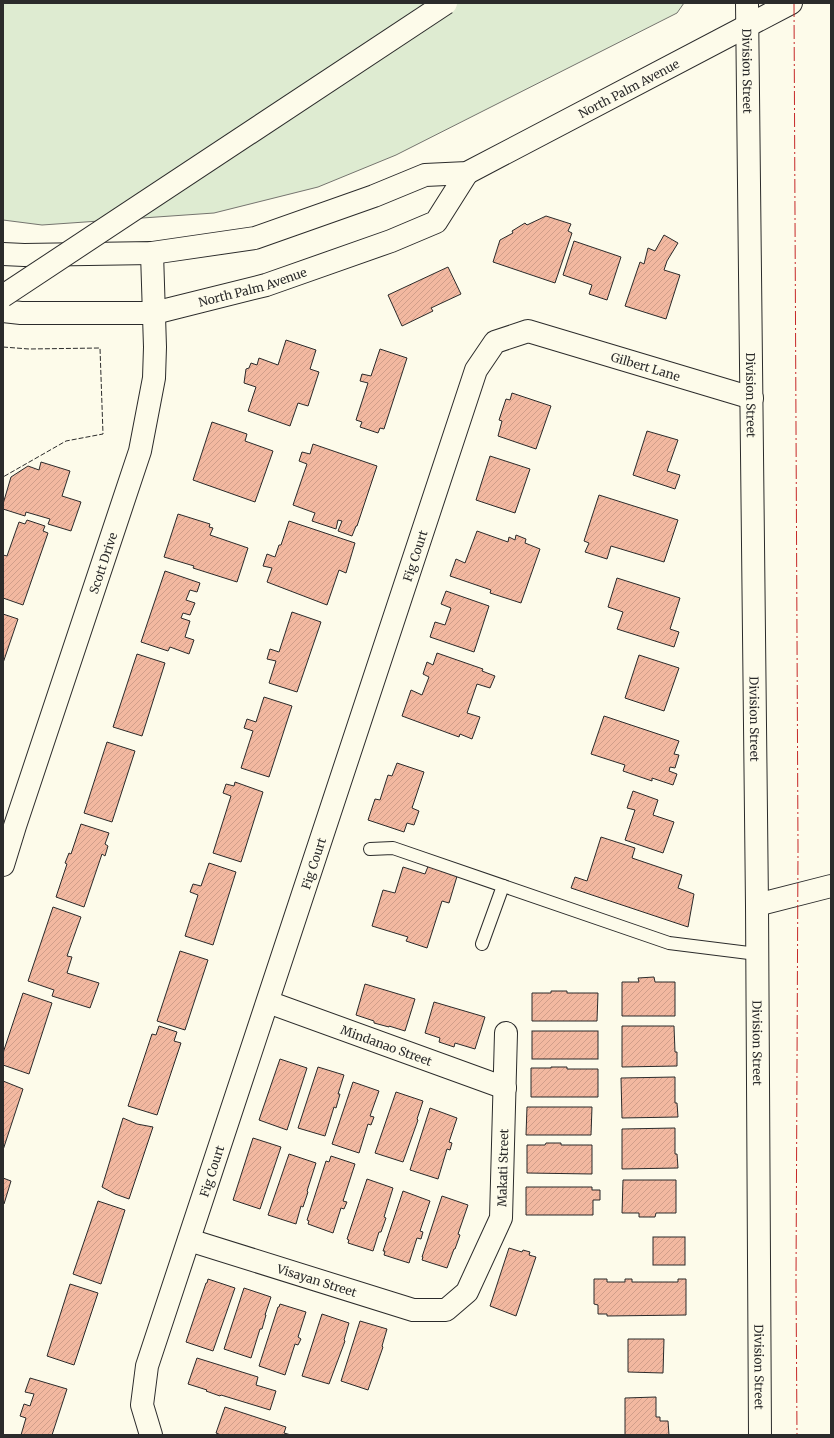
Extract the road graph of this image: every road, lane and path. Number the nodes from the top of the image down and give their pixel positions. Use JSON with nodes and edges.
{"nodes":[{"id":1,"x":446,"y":3,"type":"edge"},
{"id":2,"x":748,"y":3,"type":"edge"},
{"id":3,"x":791,"y":3,"type":"edge"},
{"id":4,"x":747,"y":25,"type":"junction"},
{"id":5,"x":466,"y":173,"type":"junction"},
{"id":6,"x":152,"y":253,"type":"junction"},
{"id":7,"x":3,"y":254,"type":"edge"},
{"id":8,"x":3,"y":296,"type":"edge"},
{"id":9,"x":3,"y":311,"type":"edge"},
{"id":10,"x":154,"y":313,"type":"junction"},
{"id":11,"x":540,"y":335,"type":"joint"},
{"id":12,"x":752,"y":398,"type":"junction"},
{"id":13,"x":9,"y":825,"type":"edge"},
{"id":14,"x":370,"y":850,"type":"dead end"},
{"id":15,"x":3,"y":865,"type":"edge"},
{"id":16,"x":503,"y":886,"type":"junction"},
{"id":17,"x":831,"y":886,"type":"edge"},
{"id":18,"x":757,"y":905,"type":"junction"},
{"id":19,"x":482,"y":944,"type":"dead end"},
{"id":20,"x":757,"y":954,"type":"junction"},
{"id":21,"x":268,"y":1002,"type":"junction"},
{"id":22,"x":506,"y":1034,"type":"dead end"},
{"id":23,"x":504,"y":1088,"type":"junction"},
{"id":24,"x":189,"y":1240,"type":"junction"},
{"id":25,"x":446,"y":1310,"type":"joint"},
{"id":26,"x":152,"y":1435,"type":"edge"},
{"id":27,"x":760,"y":1435,"type":"edge"}],
"edges":[{"from":1,"to":8,"type":"main road","bridge":true},
{"from":2,"to":4,"type":"main road","name":"Division Street"},
{"from":3,"to":4,"type":"main road","name":"North Palm Avenue"},
{"from":4,"to":5,"type":"main road","name":"North Palm Avenue"},
{"from":4,"to":12,"type":"main road","name":"Division Street"},
{"from":5,"to":6,"type":"main road","name":"North Palm Avenue"},
{"from":5,"to":10,"type":"main road","name":"North Palm Avenue"},
{"from":6,"to":7,"type":"main road","name":"North Palm Avenue"},
{"from":6,"to":10,"type":"main road","name":"Scott Drive"},
{"from":9,"to":10,"type":"main road","name":"North Palm Avenue"},
{"from":10,"to":13,"type":"main road","name":"Scott Drive"},
{"from":11,"to":12,"type":"main road","name":"Gilbert Lane"},
{"from":11,"to":21,"type":"main road","name":"Fig Court"},
{"from":12,"to":18,"type":"main road","name":"Division Street"},
{"from":13,"to":15,"type":"main road","name":"Scott Drive"},
{"from":14,"to":16,"type":"lane"},
{"from":16,"to":19,"type":"lane"},
{"from":16,"to":20,"type":"lane"},
{"from":17,"to":18,"type":"main road"},
{"from":18,"to":20,"type":"main road","name":"Division Street"},
{"from":20,"to":27,"type":"main road","name":"Division Street"},
{"from":21,"to":23,"type":"main road","name":"Mindanao Street"},
{"from":21,"to":24,"type":"main road","name":"Fig Court"},
{"from":22,"to":23,"type":"main road","name":"Makati Street"},
{"from":23,"to":25,"type":"main road","name":"Makati Street"},
{"from":24,"to":25,"type":"main road","name":"Visayan Street"},
{"from":24,"to":26,"type":"main road","name":"Fig Court"}]}
